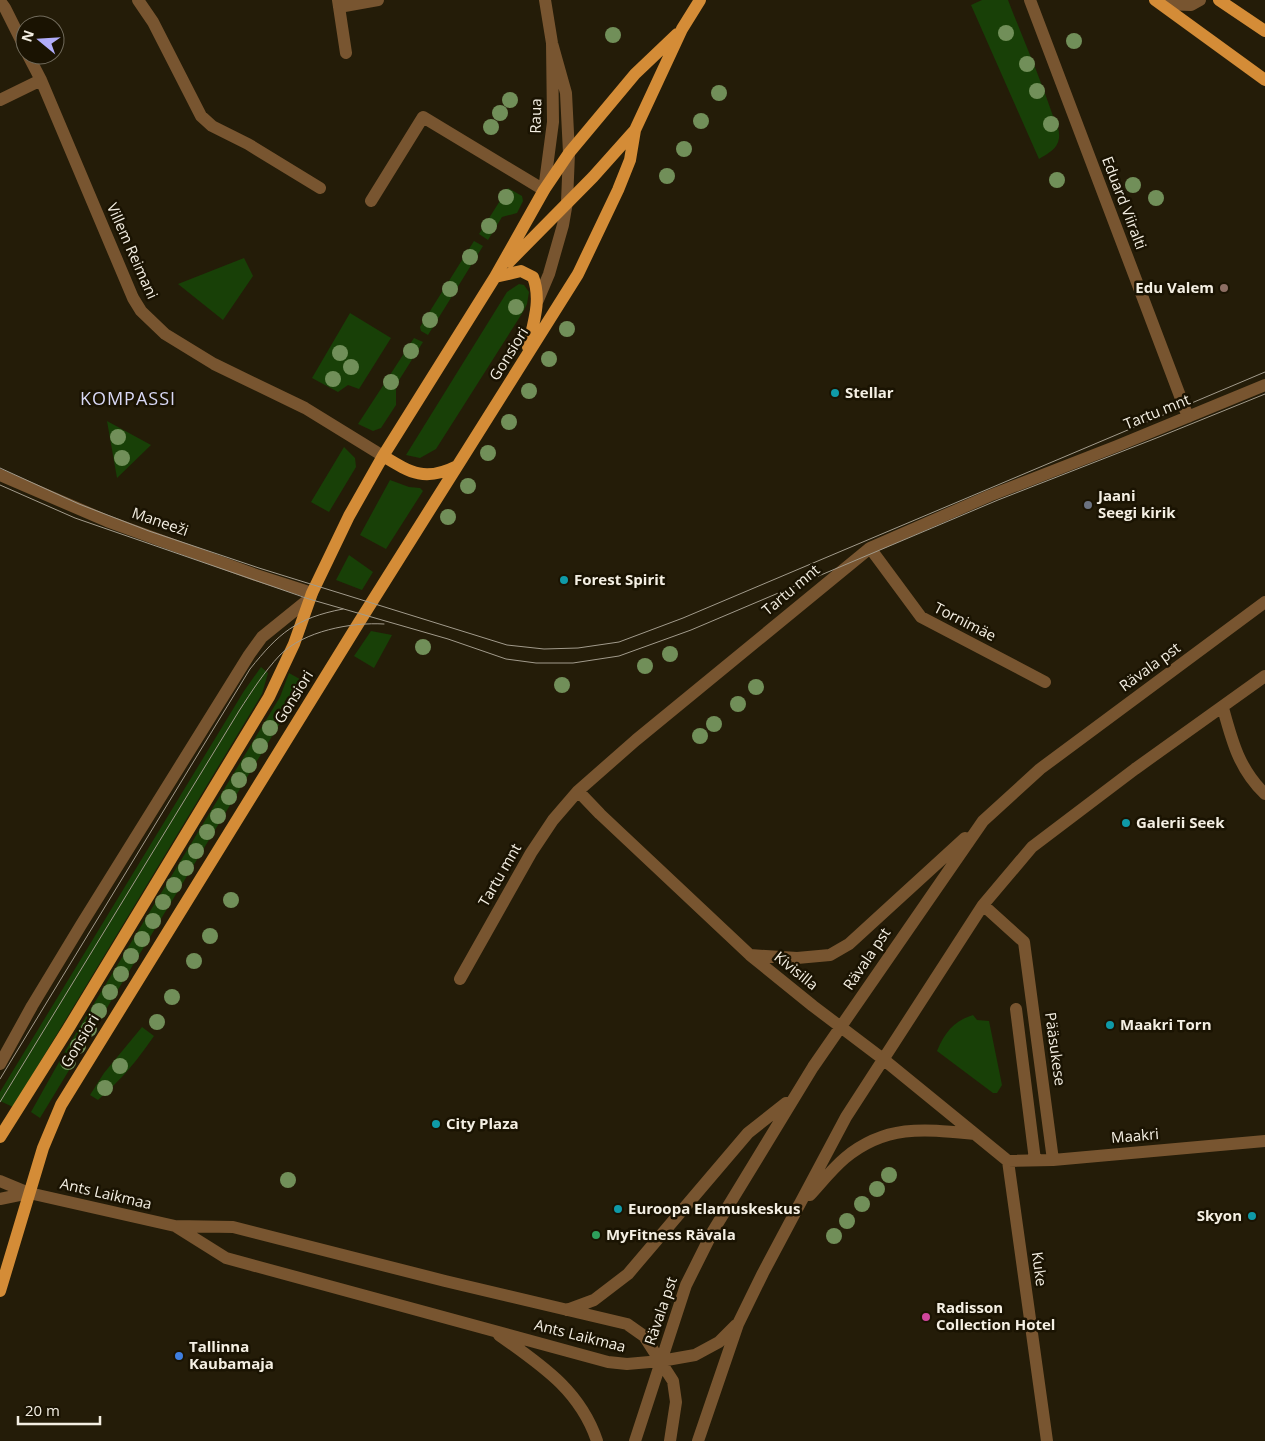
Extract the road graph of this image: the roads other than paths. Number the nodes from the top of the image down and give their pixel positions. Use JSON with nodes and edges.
{"nodes":[{"id":1,"x":16,"y":0,"type":"edge"},
{"id":2,"x":138,"y":0,"type":"edge"},
{"id":3,"x":378,"y":0,"type":"edge"},
{"id":4,"x":546,"y":0,"type":"edge"},
{"id":5,"x":700,"y":0,"type":"edge"},
{"id":6,"x":1030,"y":0,"type":"edge"},
{"id":7,"x":1200,"y":0,"type":"edge"},
{"id":8,"x":1219,"y":0,"type":"edge"},
{"id":9,"x":1159,"y":2,"type":"edge"},
{"id":10,"x":3,"y":4,"type":"edge"},
{"id":11,"x":339,"y":4,"type":"edge"},
{"id":12,"x":15,"y":28,"type":"edge"},
{"id":13,"x":682,"y":29,"type":"junction"},
{"id":14,"x":1265,"y":30,"type":"edge"},
{"id":15,"x":552,"y":43,"type":"junction"},
{"id":16,"x":346,"y":53,"type":"dead end"},
{"id":17,"x":33,"y":65,"type":"edge"},
{"id":18,"x":41,"y":80,"type":"junction"},
{"id":19,"x":1265,"y":80,"type":"edge"},
{"id":20,"x":0,"y":100,"type":"edge"},
{"id":21,"x":635,"y":130,"type":"junction"},
{"id":22,"x":570,"y":153,"type":"junction"},
{"id":23,"x":320,"y":188,"type":"dead end"},
{"id":24,"x":544,"y":190,"type":"junction"},
{"id":25,"x":371,"y":201,"type":"dead end"},
{"id":26,"x":567,"y":202,"type":"junction"},
{"id":27,"x":495,"y":277,"type":"junction"},
{"id":28,"x":538,"y":300,"type":"junction"},
{"id":29,"x":526,"y":356,"type":"junction"},
{"id":30,"x":1265,"y":385,"type":"edge"},
{"id":31,"x":1188,"y":417,"type":"junction"},
{"id":32,"x":383,"y":456,"type":"junction"},
{"id":33,"x":458,"y":465,"type":"junction"},
{"id":34,"x":0,"y":475,"type":"edge"},
{"id":35,"x":870,"y":548,"type":"junction"},
{"id":36,"x":311,"y":596,"type":"junction"},
{"id":37,"x":1265,"y":602,"type":"edge"},
{"id":38,"x":1265,"y":676,"type":"edge"},
{"id":39,"x":1045,"y":682,"type":"dead end"},
{"id":40,"x":1223,"y":708,"type":"junction"},
{"id":41,"x":578,"y":791,"type":"junction"},
{"id":42,"x":1265,"y":794,"type":"edge"},
{"id":43,"x":983,"y":822,"type":"junction"},
{"id":44,"x":982,"y":905,"type":"junction"},
{"id":45,"x":750,"y":955,"type":"junction"},
{"id":46,"x":460,"y":979,"type":"dead end"},
{"id":47,"x":1016,"y":1009,"type":"dead end"},
{"id":48,"x":841,"y":1028,"type":"junction"},
{"id":49,"x":883,"y":1059,"type":"junction"},
{"id":50,"x":0,"y":1064,"type":"edge"},
{"id":51,"x":794,"y":1097,"type":"junction"},
{"id":52,"x":974,"y":1134,"type":"junction"},
{"id":53,"x":0,"y":1137,"type":"edge"},
{"id":54,"x":1265,"y":1140,"type":"edge"},
{"id":55,"x":1008,"y":1160,"type":"junction"},
{"id":56,"x":1035,"y":1160,"type":"junction"},
{"id":57,"x":1053,"y":1160,"type":"junction"},
{"id":58,"x":0,"y":1181,"type":"edge"},
{"id":59,"x":29,"y":1194,"type":"junction"},
{"id":60,"x":0,"y":1199,"type":"edge"},
{"id":61,"x":798,"y":1208,"type":"junction"},
{"id":62,"x":175,"y":1226,"type":"junction"},
{"id":63,"x":0,"y":1291,"type":"edge"},
{"id":64,"x":567,"y":1310,"type":"junction"},
{"id":65,"x":738,"y":1324,"type":"junction"},
{"id":66,"x":491,"y":1330,"type":"junction"},
{"id":67,"x":661,"y":1361,"type":"junction"},
{"id":68,"x":597,"y":1441,"type":"edge"},
{"id":69,"x":635,"y":1441,"type":"edge"},
{"id":70,"x":670,"y":1441,"type":"edge"},
{"id":71,"x":698,"y":1441,"type":"edge"},
{"id":72,"x":1047,"y":1441,"type":"edge"}],
"edges":[{"from":1,"to":10,"type":"street"},
{"from":2,"to":23,"type":"street"},
{"from":3,"to":11,"type":"street"},
{"from":4,"to":15,"type":"street","name":"Raua"},
{"from":5,"to":13,"type":"main road","name":"Gonsiori"},
{"from":6,"to":31,"type":"street","name":"Eduard Viiralti"},
{"from":7,"to":9,"type":"street"},
{"from":8,"to":14,"type":"main road"},
{"from":9,"to":19,"type":"main road"},
{"from":10,"to":12,"type":"street"},
{"from":11,"to":16,"type":"street"},
{"from":13,"to":21,"type":"main road","name":"Gonsiori"},
{"from":13,"to":22,"type":"main road","name":"Gonsiori"},
{"from":15,"to":22,"type":"street","name":"Raua"},
{"from":15,"to":24,"type":"street","name":"Raua"},
{"from":17,"to":18,"type":"street","name":"Villem Reimani"},
{"from":18,"to":20,"type":"street"},
{"from":18,"to":32,"type":"street","name":"Villem Reimani"},
{"from":21,"to":26,"type":"main road","name":"Gonsiori"},
{"from":21,"to":29,"type":"main road","name":"Gonsiori"},
{"from":22,"to":24,"type":"main road","name":"Gonsiori"},
{"from":22,"to":26,"type":"street","name":"Raua"},
{"from":24,"to":25,"type":"street"},
{"from":24,"to":27,"type":"main road","name":"Gonsiori"},
{"from":26,"to":27,"type":"main road","name":"Gonsiori"},
{"from":26,"to":28,"type":"street","name":"Raua"},
{"from":27,"to":28,"type":"main road"},
{"from":27,"to":32,"type":"main road","name":"Gonsiori"},
{"from":28,"to":29,"type":"main road"},
{"from":29,"to":33,"type":"main road","name":"Gonsiori"},
{"from":30,"to":31,"type":"street","name":"Tartu mnt"},
{"from":31,"to":35,"type":"street","name":"Tartu mnt"},
{"from":32,"to":33,"type":"main road"},
{"from":32,"to":36,"type":"main road","name":"Gonsiori"},
{"from":33,"to":59,"type":"main road","name":"Gonsiori"},
{"from":34,"to":36,"type":"street","name":"Maneeži"},
{"from":35,"to":39,"type":"street","name":"Tornimäe"},
{"from":35,"to":41,"type":"street","name":"Tartu mnt"},
{"from":36,"to":50,"type":"street"},
{"from":36,"to":53,"type":"main road","name":"Gonsiori"},
{"from":37,"to":43,"type":"street","name":"Rävala pst"},
{"from":38,"to":40,"type":"street"},
{"from":40,"to":42,"type":"street"},
{"from":40,"to":44,"type":"street"},
{"from":41,"to":45,"type":"street","name":"Kivisilla"},
{"from":41,"to":46,"type":"street","name":"Tartu mnt"},
{"from":43,"to":45,"type":"street"},
{"from":43,"to":48,"type":"street","name":"Rävala pst"},
{"from":44,"to":49,"type":"street"},
{"from":44,"to":57,"type":"street","name":"Pääsukese"},
{"from":45,"to":48,"type":"street","name":"Kivisilla"},
{"from":47,"to":56,"type":"street"},
{"from":48,"to":49,"type":"street","name":"Kivisilla"},
{"from":48,"to":51,"type":"street","name":"Rävala pst"},
{"from":49,"to":52,"type":"street","name":"Kivisilla"},
{"from":49,"to":61,"type":"street"},
{"from":51,"to":64,"type":"street"},
{"from":51,"to":67,"type":"street","name":"Rävala pst"},
{"from":52,"to":55,"type":"street","name":"Kivisilla"},
{"from":52,"to":61,"type":"street"},
{"from":54,"to":57,"type":"street","name":"Maakri"},
{"from":55,"to":56,"type":"street","name":"Maakri"},
{"from":55,"to":72,"type":"street","name":"Kuke"},
{"from":56,"to":57,"type":"street","name":"Maakri"},
{"from":58,"to":59,"type":"street","name":"Ants Laikmaa"},
{"from":59,"to":60,"type":"street","name":"Ants Laikmaa"},
{"from":59,"to":62,"type":"street","name":"Ants Laikmaa"},
{"from":59,"to":63,"type":"main road","name":"Gonsiori"},
{"from":61,"to":65,"type":"street"},
{"from":62,"to":64,"type":"street","name":"Ants Laikmaa"},
{"from":62,"to":66,"type":"street","name":"Ants Laikmaa"},
{"from":64,"to":67,"type":"street","name":"Ants Laikmaa"},
{"from":65,"to":67,"type":"street"},
{"from":65,"to":71,"type":"street"},
{"from":66,"to":67,"type":"street","name":"Ants Laikmaa"},
{"from":66,"to":68,"type":"street"},
{"from":67,"to":69,"type":"street","name":"Rävala pst"},
{"from":67,"to":70,"type":"street"}]}
